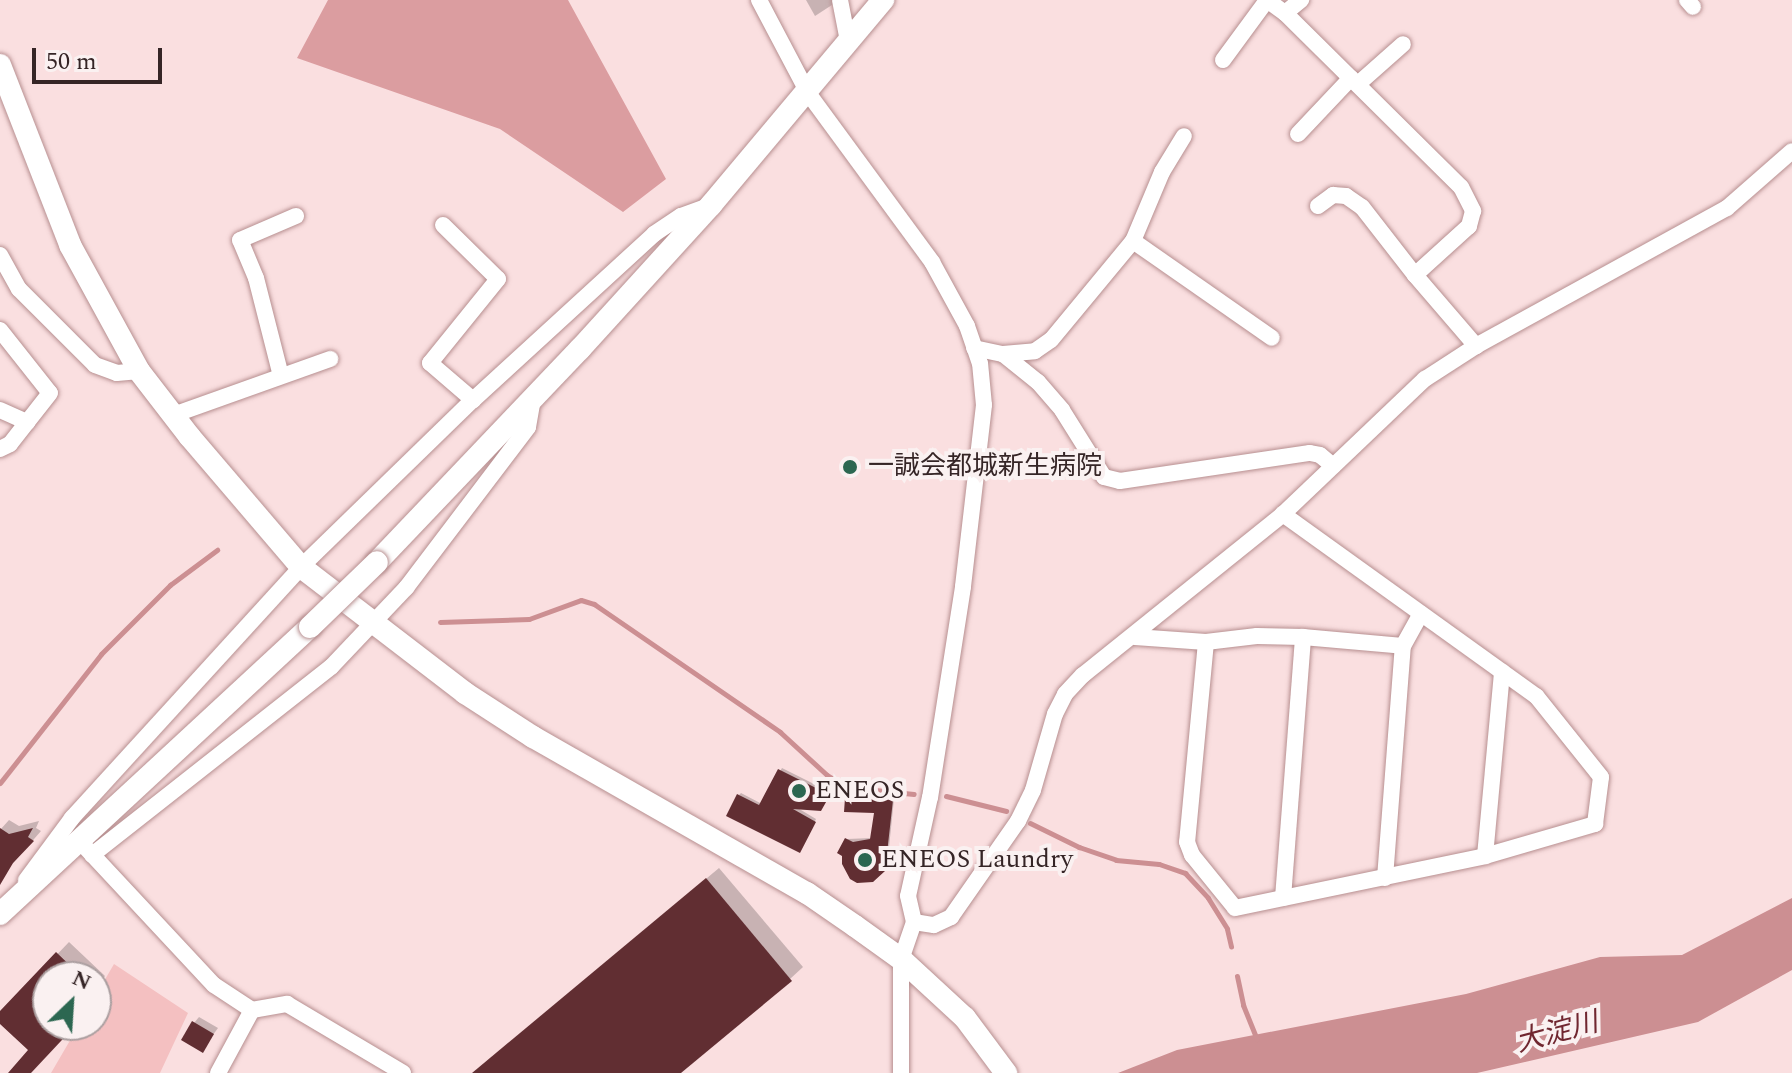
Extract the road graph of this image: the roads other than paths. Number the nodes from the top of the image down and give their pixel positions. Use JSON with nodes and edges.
{"nodes":[{"id":1,"x":759,"y":0,"type":"edge"},
{"id":2,"x":840,"y":0,"type":"edge"},
{"id":3,"x":883,"y":0,"type":"edge"},
{"id":4,"x":1301,"y":0,"type":"edge"},
{"id":5,"x":1285,"y":13,"type":"junction"},
{"id":6,"x":848,"y":41,"type":"junction"},
{"id":7,"x":1403,"y":44,"type":"dead end"},
{"id":8,"x":1223,"y":60,"type":"dead end"},
{"id":9,"x":0,"y":65,"type":"edge"},
{"id":10,"x":1355,"y":81,"type":"junction"},
{"id":11,"x":808,"y":93,"type":"junction"},
{"id":12,"x":1298,"y":134,"type":"dead end"},
{"id":13,"x":1184,"y":136,"type":"dead end"},
{"id":14,"x":1792,"y":151,"type":"edge"},
{"id":15,"x":711,"y":205,"type":"junction"},
{"id":16,"x":1318,"y":206,"type":"dead end"},
{"id":17,"x":296,"y":216,"type":"dead end"},
{"id":18,"x":443,"y":225,"type":"dead end"},
{"id":19,"x":1133,"y":241,"type":"junction"},
{"id":20,"x":0,"y":255,"type":"edge"},
{"id":21,"x":1415,"y":275,"type":"junction"},
{"id":22,"x":0,"y":330,"type":"edge"},
{"id":23,"x":1272,"y":338,"type":"dead end"},
{"id":24,"x":1476,"y":346,"type":"junction"},
{"id":25,"x":974,"y":348,"type":"junction"},
{"id":26,"x":1003,"y":354,"type":"junction"},
{"id":27,"x":330,"y":359,"type":"dead end"},
{"id":28,"x":139,"y":371,"type":"junction"},
{"id":29,"x":281,"y":376,"type":"junction"},
{"id":30,"x":533,"y":398,"type":"junction"},
{"id":31,"x":473,"y":400,"type":"junction"},
{"id":32,"x":0,"y":410,"type":"edge"},
{"id":33,"x":173,"y":415,"type":"junction"},
{"id":34,"x":27,"y":422,"type":"junction"},
{"id":35,"x":0,"y":449,"type":"edge"},
{"id":36,"x":1333,"y":466,"type":"junction"},
{"id":37,"x":1283,"y":514,"type":"junction"},
{"id":38,"x":301,"y":567,"type":"junction"},
{"id":39,"x":1421,"y":614,"type":"junction"},
{"id":40,"x":371,"y":624,"type":"junction"},
{"id":41,"x":1135,"y":637,"type":"junction"},
{"id":42,"x":1303,"y":637,"type":"junction"},
{"id":43,"x":1206,"y":642,"type":"junction"},
{"id":44,"x":1403,"y":646,"type":"junction"},
{"id":45,"x":1502,"y":672,"type":"junction"},
{"id":46,"x":86,"y":848,"type":"junction"},
{"id":47,"x":1485,"y":856,"type":"junction"},
{"id":48,"x":1385,"y":878,"type":"junction"},
{"id":49,"x":1283,"y":898,"type":"junction"},
{"id":50,"x":0,"y":913,"type":"edge"},
{"id":51,"x":914,"y":922,"type":"junction"},
{"id":52,"x":901,"y":959,"type":"junction"},
{"id":53,"x":252,"y":1010,"type":"junction"},
{"id":54,"x":1004,"y":1070,"type":"edge"},
{"id":55,"x":218,"y":1073,"type":"edge"},
{"id":56,"x":403,"y":1073,"type":"edge"},
{"id":57,"x":901,"y":1073,"type":"edge"}],
"edges":[{"from":1,"to":11,"type":"street"},
{"from":2,"to":6,"type":"street"},
{"from":3,"to":6,"type":"street"},
{"from":4,"to":5,"type":"street"},
{"from":5,"to":8,"type":"street"},
{"from":5,"to":10,"type":"street"},
{"from":6,"to":11,"type":"street"},
{"from":7,"to":10,"type":"street"},
{"from":9,"to":28,"type":"street"},
{"from":10,"to":12,"type":"street"},
{"from":10,"to":21,"type":"street"},
{"from":11,"to":15,"type":"street"},
{"from":11,"to":25,"type":"street"},
{"from":13,"to":19,"type":"street"},
{"from":14,"to":24,"type":"street"},
{"from":15,"to":30,"type":"street"},
{"from":15,"to":31,"type":"street"},
{"from":16,"to":21,"type":"street"},
{"from":17,"to":29,"type":"street"},
{"from":18,"to":31,"type":"street"},
{"from":19,"to":23,"type":"street"},
{"from":19,"to":26,"type":"street"},
{"from":20,"to":28,"type":"street"},
{"from":21,"to":24,"type":"street"},
{"from":22,"to":34,"type":"street"},
{"from":24,"to":36,"type":"street"},
{"from":25,"to":26,"type":"street"},
{"from":25,"to":51,"type":"street"},
{"from":26,"to":36,"type":"street"},
{"from":27,"to":29,"type":"street"},
{"from":28,"to":33,"type":"street"},
{"from":29,"to":33,"type":"street"},
{"from":30,"to":40,"type":"street"},
{"from":30,"to":46,"type":"street","bridge":true},
{"from":31,"to":38,"type":"street"},
{"from":32,"to":34,"type":"street"},
{"from":33,"to":38,"type":"street"},
{"from":34,"to":35,"type":"street"},
{"from":36,"to":37,"type":"street"},
{"from":37,"to":39,"type":"street"},
{"from":37,"to":41,"type":"street"},
{"from":38,"to":40,"type":"street"},
{"from":38,"to":50,"type":"street"},
{"from":39,"to":44,"type":"street"},
{"from":39,"to":45,"type":"street"},
{"from":40,"to":46,"type":"street"},
{"from":40,"to":52,"type":"street"},
{"from":41,"to":43,"type":"street"},
{"from":41,"to":51,"type":"street"},
{"from":42,"to":43,"type":"street"},
{"from":42,"to":44,"type":"street"},
{"from":42,"to":49,"type":"street"},
{"from":43,"to":49,"type":"street"},
{"from":44,"to":48,"type":"street"},
{"from":45,"to":47,"type":"street"},
{"from":45,"to":47,"type":"street"},
{"from":46,"to":50,"type":"street"},
{"from":46,"to":53,"type":"street"},
{"from":47,"to":48,"type":"street"},
{"from":48,"to":49,"type":"street"},
{"from":51,"to":52,"type":"street"},
{"from":52,"to":54,"type":"street"},
{"from":52,"to":57,"type":"street"},
{"from":53,"to":55,"type":"street"},
{"from":53,"to":56,"type":"street"}]}
